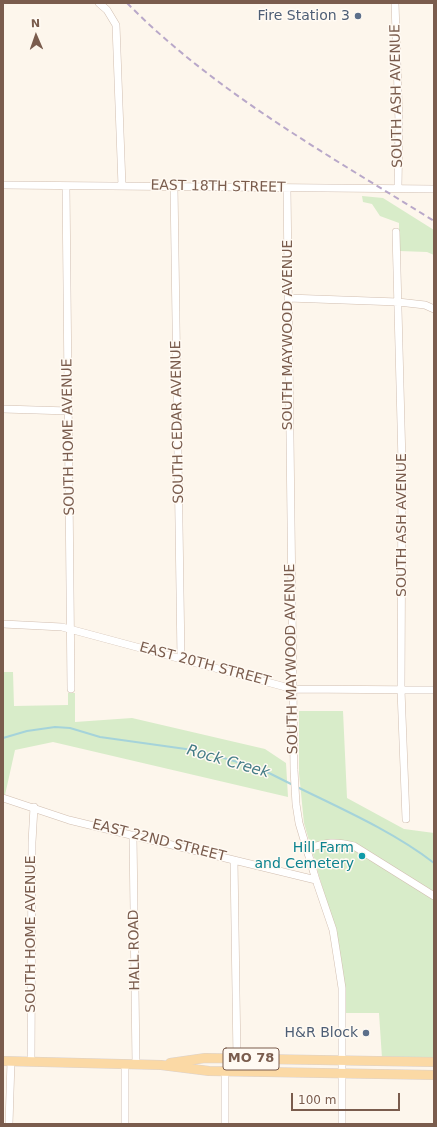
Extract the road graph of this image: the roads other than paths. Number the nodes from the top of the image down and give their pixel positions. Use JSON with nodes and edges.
{"nodes":[{"id":1,"x":99,"y":3,"type":"edge"},
{"id":2,"x":395,"y":3,"type":"edge"},
{"id":3,"x":3,"y":185,"type":"edge"},
{"id":4,"x":66,"y":186,"type":"junction"},
{"id":5,"x":122,"y":186,"type":"junction"},
{"id":6,"x":174,"y":186,"type":"junction"},
{"id":7,"x":287,"y":188,"type":"junction"},
{"id":8,"x":398,"y":188,"type":"junction"},
{"id":9,"x":434,"y":189,"type":"edge"},
{"id":10,"x":396,"y":232,"type":"dead end"},
{"id":11,"x":288,"y":298,"type":"junction"},
{"id":12,"x":398,"y":302,"type":"junction"},
{"id":13,"x":434,"y":309,"type":"edge"},
{"id":14,"x":3,"y":409,"type":"edge"},
{"id":15,"x":69,"y":411,"type":"junction"},
{"id":16,"x":3,"y":624,"type":"edge"},
{"id":17,"x":71,"y":630,"type":"junction"},
{"id":18,"x":181,"y":658,"type":"junction"},
{"id":19,"x":71,"y":689,"type":"dead end"},
{"id":20,"x":293,"y":689,"type":"junction"},
{"id":21,"x":401,"y":690,"type":"junction"},
{"id":22,"x":434,"y":690,"type":"edge"},
{"id":23,"x":3,"y":798,"type":"edge"},
{"id":24,"x":34,"y":807,"type":"junction"},
{"id":25,"x":406,"y":819,"type":"dead end"},
{"id":26,"x":133,"y":835,"type":"junction"},
{"id":27,"x":307,"y":849,"type":"junction"},
{"id":28,"x":234,"y":860,"type":"junction"},
{"id":29,"x":316,"y":880,"type":"junction"},
{"id":30,"x":434,"y":896,"type":"edge"},
{"id":31,"x":237,"y":1059,"type":"junction"},
{"id":32,"x":7,"y":1061,"type":"edge"},
{"id":33,"x":342,"y":1061,"type":"junction"},
{"id":34,"x":30,"y":1062,"type":"junction"},
{"id":35,"x":434,"y":1062,"type":"edge"},
{"id":36,"x":124,"y":1064,"type":"junction"},
{"id":37,"x":136,"y":1064,"type":"junction"},
{"id":38,"x":161,"y":1065,"type":"junction"},
{"id":39,"x":224,"y":1071,"type":"junction"},
{"id":40,"x":342,"y":1073,"type":"junction"},
{"id":41,"x":434,"y":1076,"type":"edge"},
{"id":42,"x":9,"y":1124,"type":"edge"},
{"id":43,"x":125,"y":1124,"type":"edge"},
{"id":44,"x":225,"y":1124,"type":"edge"},
{"id":45,"x":342,"y":1124,"type":"edge"}],
"edges":[{"from":1,"to":5,"type":"street"},
{"from":2,"to":8,"type":"street","name":"SOUTH ASH AVENUE"},
{"from":3,"to":4,"type":"street","name":"EAST 18TH STREET"},
{"from":4,"to":5,"type":"street","name":"EAST 18TH STREET"},
{"from":4,"to":15,"type":"street","name":"SOUTH HOME AVENUE"},
{"from":5,"to":6,"type":"street","name":"EAST 18TH STREET"},
{"from":6,"to":7,"type":"street","name":"EAST 18TH STREET"},
{"from":6,"to":18,"type":"street","name":"SOUTH CEDAR AVENUE"},
{"from":7,"to":8,"type":"street","name":"EAST 18TH STREET"},
{"from":7,"to":11,"type":"street","name":"SOUTH MAYWOOD AVENUE"},
{"from":8,"to":9,"type":"street","name":"EAST 18TH STREET"},
{"from":10,"to":12,"type":"street","name":"SOUTH ASH AVENUE"},
{"from":11,"to":12,"type":"street"},
{"from":11,"to":20,"type":"street","name":"SOUTH MAYWOOD AVENUE"},
{"from":12,"to":13,"type":"street"},
{"from":12,"to":21,"type":"street","name":"SOUTH ASH AVENUE"},
{"from":14,"to":15,"type":"street"},
{"from":15,"to":17,"type":"street","name":"SOUTH HOME AVENUE"},
{"from":16,"to":17,"type":"street","name":"EAST 20TH STREET"},
{"from":17,"to":18,"type":"street","name":"EAST 20TH STREET"},
{"from":17,"to":19,"type":"street","name":"SOUTH HOME AVENUE"},
{"from":18,"to":20,"type":"street","name":"EAST 20TH STREET"},
{"from":20,"to":21,"type":"street","name":"EAST 20TH STREET"},
{"from":20,"to":27,"type":"street","name":"SOUTH MAYWOOD AVENUE"},
{"from":21,"to":22,"type":"street","name":"EAST 20TH STREET"},
{"from":21,"to":25,"type":"street","name":"SOUTH ASH AVENUE"},
{"from":23,"to":24,"type":"street","name":"EAST 22ND STREET"},
{"from":24,"to":26,"type":"street","name":"EAST 22ND STREET"},
{"from":24,"to":34,"type":"street","name":"SOUTH HOME AVENUE"},
{"from":26,"to":28,"type":"street","name":"EAST 22ND STREET"},
{"from":26,"to":37,"type":"street","name":"HALL ROAD"},
{"from":27,"to":29,"type":"street","name":"SOUTH MAYWOOD AVENUE"},
{"from":27,"to":30,"type":"street"},
{"from":28,"to":29,"type":"street","name":"EAST 22ND STREET"},
{"from":28,"to":31,"type":"street"},
{"from":29,"to":33,"type":"street","name":"SOUTH MAYWOOD AVENUE"},
{"from":31,"to":33,"type":"main road","number":"MO 78"},
{"from":31,"to":38,"type":"main road","number":"MO 78"},
{"from":32,"to":34,"type":"main road","number":"MO 78"},
{"from":32,"to":42,"type":"street"},
{"from":33,"to":35,"type":"main road","number":"MO 78"},
{"from":33,"to":40,"type":"street","name":"SOUTH MAYWOOD AVENUE"},
{"from":34,"to":36,"type":"main road","number":"MO 78"},
{"from":36,"to":37,"type":"main road","number":"MO 78"},
{"from":36,"to":43,"type":"street"},
{"from":37,"to":38,"type":"main road","number":"MO 78"},
{"from":38,"to":39,"type":"main road","number":"MO 78"},
{"from":39,"to":40,"type":"main road","number":"MO 78"},
{"from":39,"to":44,"type":"street"},
{"from":40,"to":41,"type":"main road","number":"MO 78"},
{"from":40,"to":45,"type":"street","name":"SOUTH MAYWOOD AVENUE"}]}
